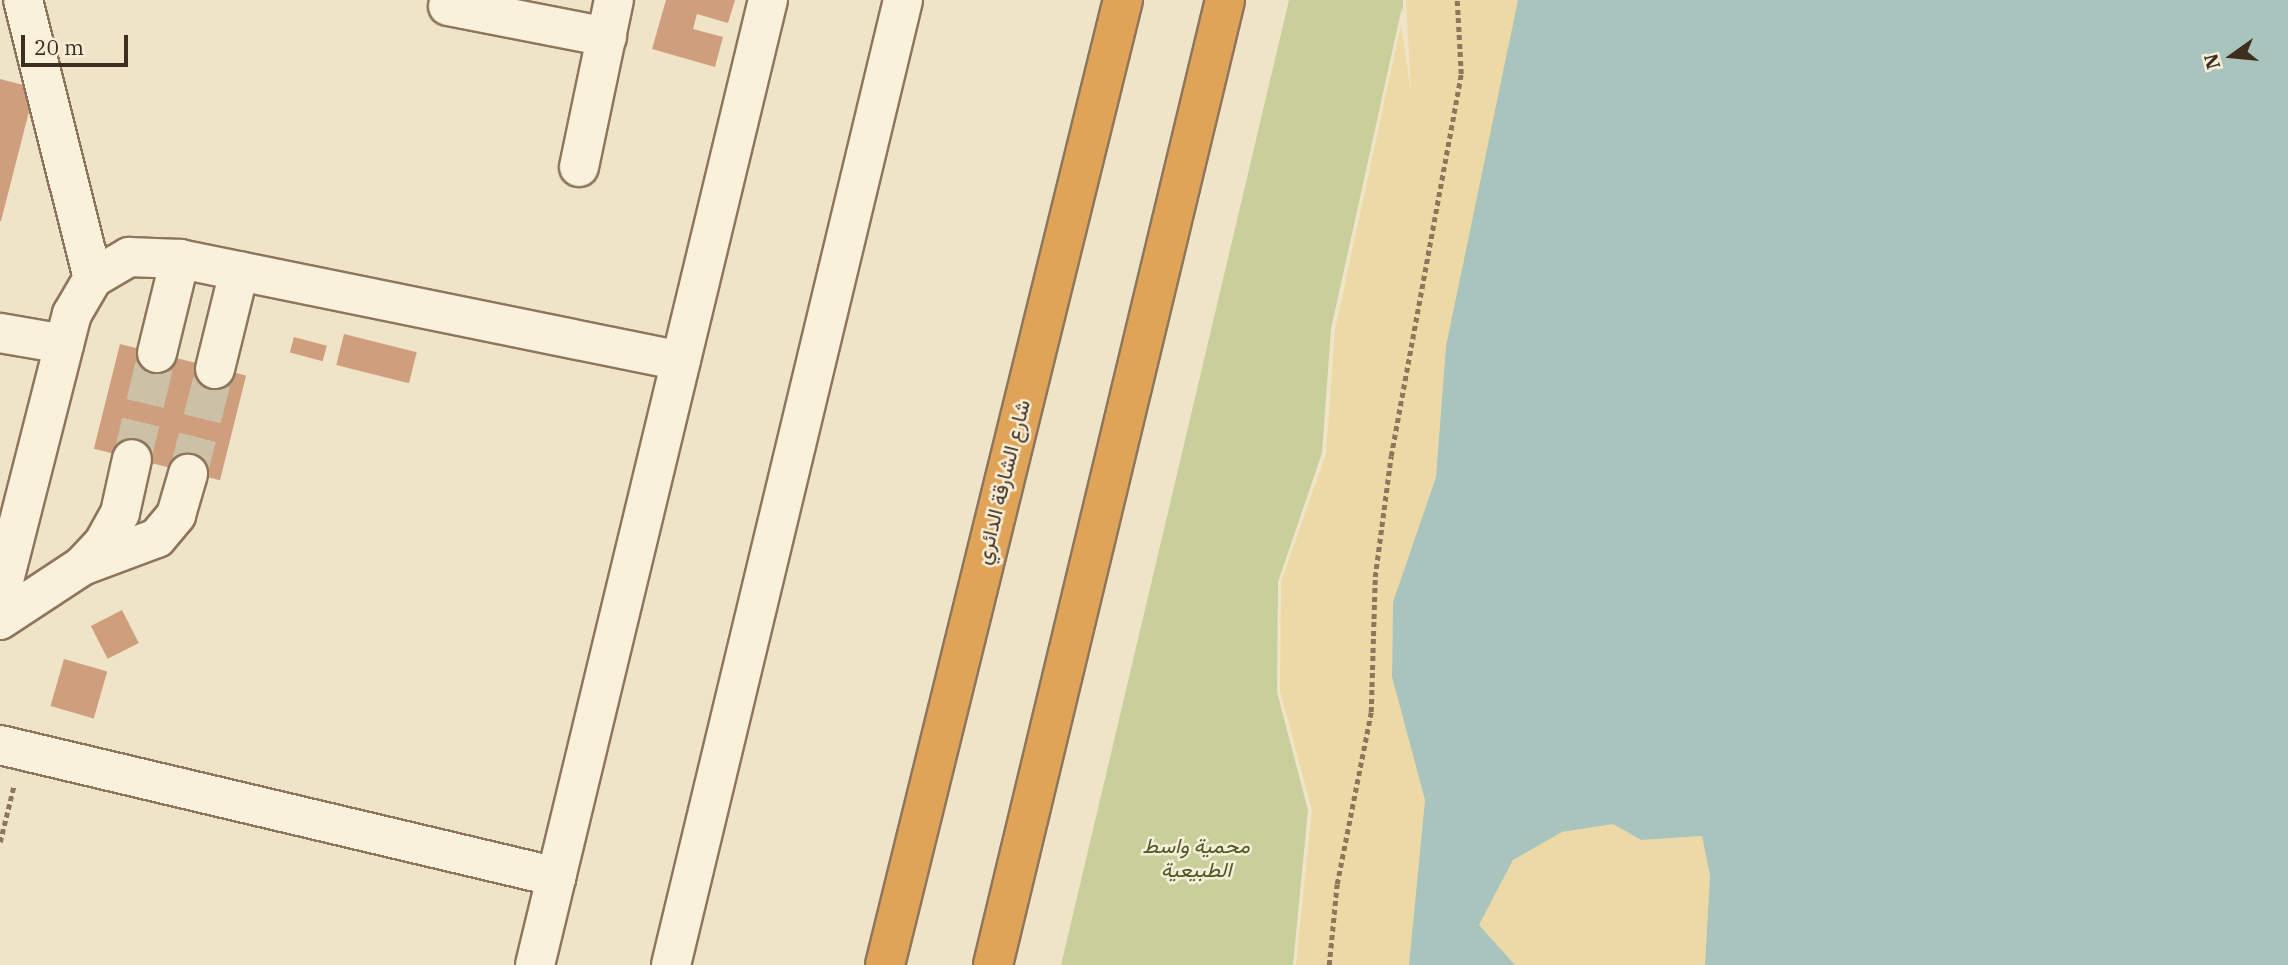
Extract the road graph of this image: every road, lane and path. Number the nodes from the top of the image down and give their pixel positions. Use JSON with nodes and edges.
{"nodes":[{"id":1,"x":23,"y":0,"type":"edge"},
{"id":2,"x":614,"y":0,"type":"edge"},
{"id":3,"x":768,"y":0,"type":"edge"},
{"id":4,"x":903,"y":0,"type":"edge"},
{"id":5,"x":1123,"y":0,"type":"edge"},
{"id":6,"x":1225,"y":0,"type":"edge"},
{"id":7,"x":1457,"y":0,"type":"edge"},
{"id":8,"x":448,"y":6,"type":"dead end"},
{"id":9,"x":607,"y":37,"type":"junction"},
{"id":10,"x":579,"y":167,"type":"dead end"},
{"id":11,"x":180,"y":259,"type":"junction"},
{"id":12,"x":239,"y":271,"type":"junction"},
{"id":13,"x":93,"y":278,"type":"junction"},
{"id":14,"x":0,"y":334,"type":"edge"},
{"id":15,"x":64,"y":344,"type":"junction"},
{"id":16,"x":157,"y":353,"type":"tunnel mouth"},
{"id":17,"x":681,"y":361,"type":"junction"},
{"id":18,"x":215,"y":369,"type":"tunnel mouth"},
{"id":19,"x":132,"y":459,"type":"tunnel mouth"},
{"id":20,"x":188,"y":474,"type":"tunnel mouth"},
{"id":21,"x":82,"y":566,"type":"junction"},
{"id":22,"x":0,"y":596,"type":"edge"},
{"id":23,"x":0,"y":620,"type":"edge"},
{"id":24,"x":11,"y":748,"type":"edge"},
{"id":25,"x":1044,"y":761,"type":"junction"},
{"id":26,"x":0,"y":842,"type":"edge"},
{"id":27,"x":910,"y":848,"type":"junction"},
{"id":28,"x":557,"y":877,"type":"junction"},
{"id":29,"x":536,"y":965,"type":"edge"},
{"id":30,"x":671,"y":965,"type":"edge"},
{"id":31,"x":863,"y":965,"type":"edge"},
{"id":32,"x":885,"y":965,"type":"edge"},
{"id":33,"x":993,"y":965,"type":"edge"},
{"id":34,"x":1014,"y":965,"type":"edge"},
{"id":35,"x":1329,"y":965,"type":"edge"}],
"edges":[{"from":1,"to":13,"type":"lane"},
{"from":2,"to":9,"type":"lane"},
{"from":3,"to":17,"type":"lane"},
{"from":4,"to":30,"type":"lane"},
{"from":5,"to":27,"type":"highway","name":"شارع الشارقة الدائري"},
{"from":6,"to":25,"type":"highway"},
{"from":7,"to":35,"type":"path"},
{"from":8,"to":9,"type":"lane"},
{"from":9,"to":10,"type":"lane"},
{"from":11,"to":12,"type":"lane"},
{"from":11,"to":13,"type":"lane"},
{"from":11,"to":16,"type":"lane"},
{"from":12,"to":17,"type":"lane"},
{"from":12,"to":18,"type":"lane"},
{"from":13,"to":15,"type":"lane"},
{"from":14,"to":15,"type":"lane"},
{"from":15,"to":22,"type":"lane"},
{"from":17,"to":28,"type":"lane"},
{"from":19,"to":21,"type":"lane"},
{"from":20,"to":21,"type":"lane"},
{"from":21,"to":23,"type":"lane"},
{"from":24,"to":26,"type":"path"},
{"from":24,"to":28,"type":"lane"},
{"from":25,"to":33,"type":"highway"},
{"from":25,"to":34,"type":"highway"},
{"from":27,"to":31,"type":"highway"},
{"from":27,"to":32,"type":"highway","name":"شارع الشارقة الدائري"},
{"from":28,"to":29,"type":"lane"}]}
